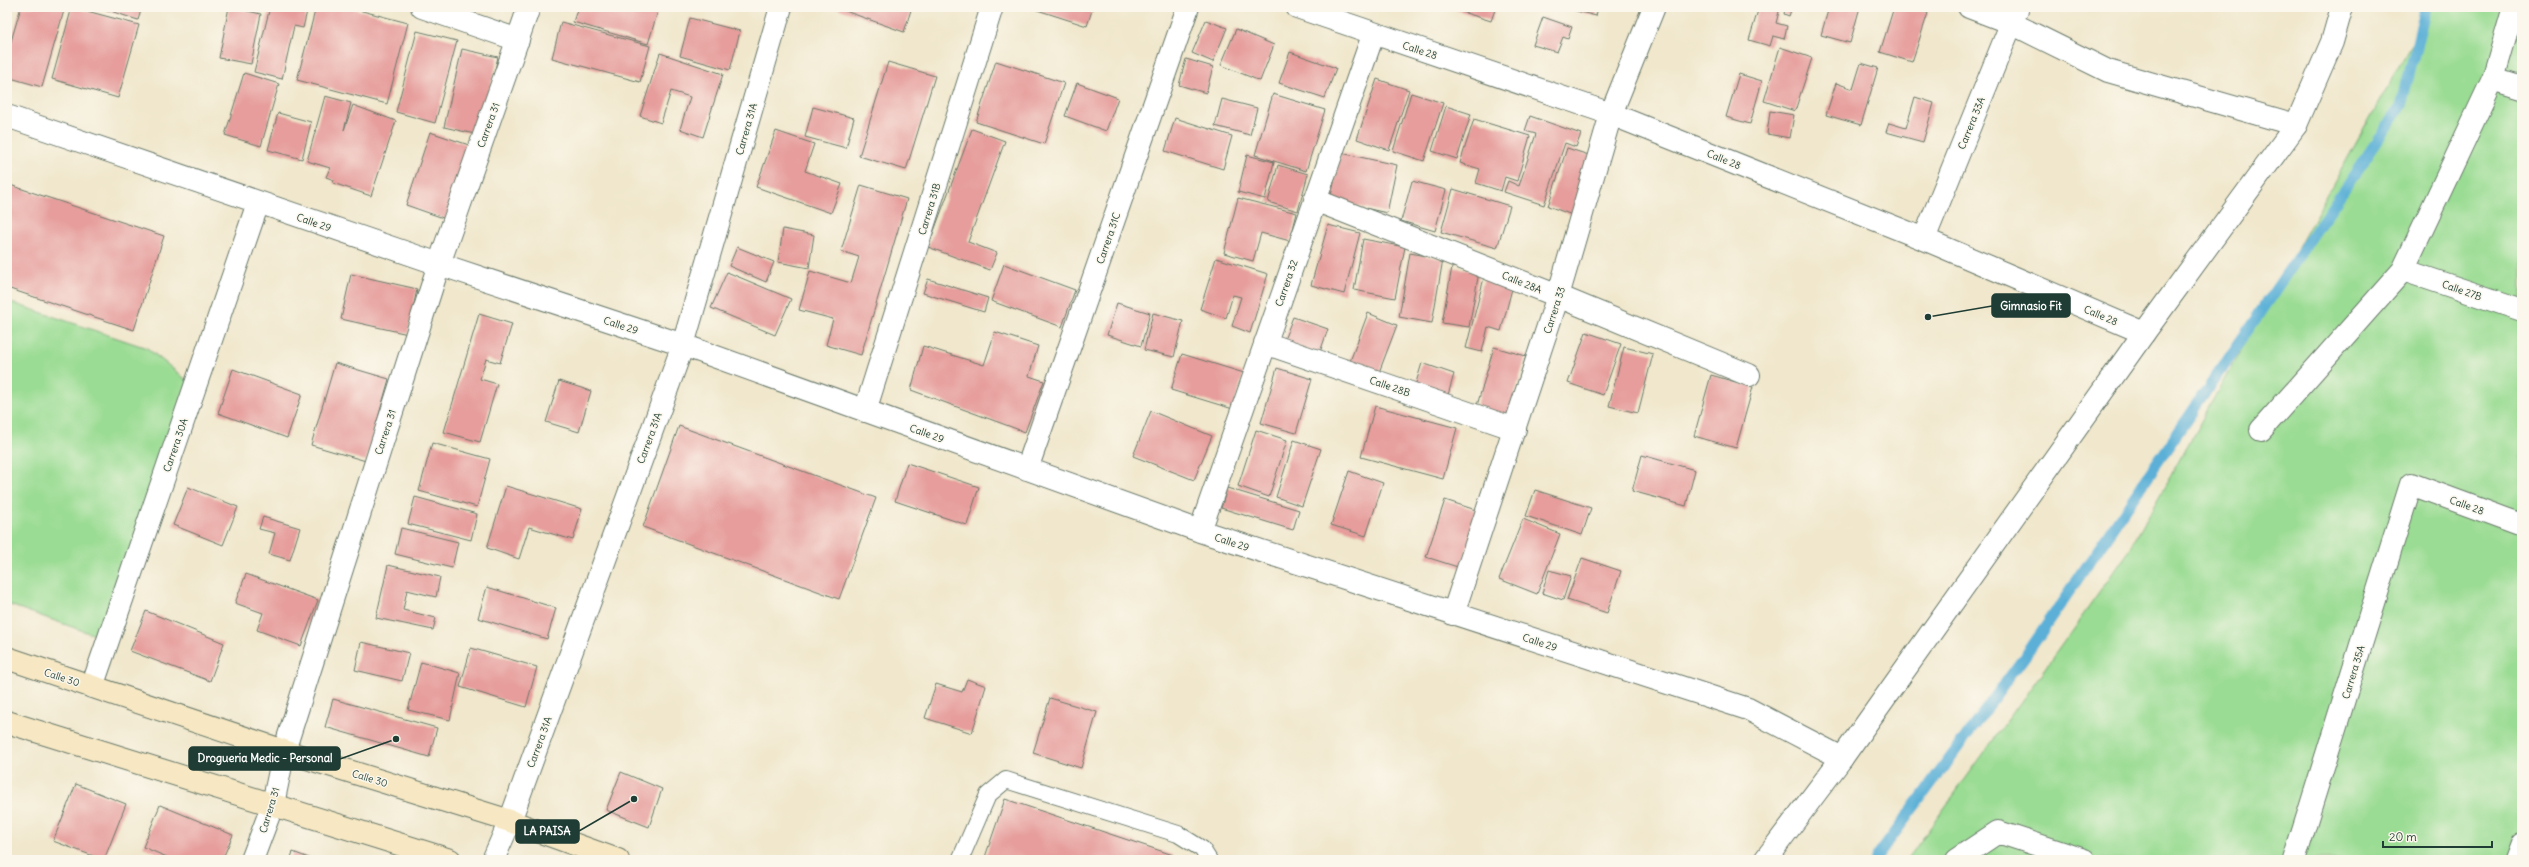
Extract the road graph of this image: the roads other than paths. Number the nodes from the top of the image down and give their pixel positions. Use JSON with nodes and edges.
{"nodes":[{"id":1,"x":422,"y":7,"type":"edge"},
{"id":2,"x":528,"y":7,"type":"edge"},
{"id":3,"x":781,"y":7,"type":"edge"},
{"id":4,"x":992,"y":7,"type":"edge"},
{"id":5,"x":1188,"y":7,"type":"edge"},
{"id":6,"x":1297,"y":7,"type":"edge"},
{"id":7,"x":1654,"y":7,"type":"edge"},
{"id":8,"x":1969,"y":7,"type":"edge"},
{"id":9,"x":2342,"y":7,"type":"edge"},
{"id":10,"x":2514,"y":7,"type":"edge"},
{"id":11,"x":2015,"y":15,"type":"edge"},
{"id":12,"x":1373,"y":35,"type":"junction"},
{"id":13,"x":518,"y":40,"type":"junction"},
{"id":14,"x":2493,"y":79,"type":"junction"},
{"id":15,"x":2522,"y":88,"type":"edge"},
{"id":16,"x":1611,"y":114,"type":"junction"},
{"id":17,"x":7,"y":116,"type":"edge"},
{"id":18,"x":2296,"y":125,"type":"junction"},
{"id":19,"x":1316,"y":200,"type":"junction"},
{"id":20,"x":258,"y":203,"type":"junction"},
{"id":21,"x":1924,"y":239,"type":"junction"},
{"id":22,"x":439,"y":264,"type":"junction"},
{"id":23,"x":2403,"y":270,"type":"junction"},
{"id":24,"x":1558,"y":296,"type":"junction"},
{"id":25,"x":2522,"y":310,"type":"edge"},
{"id":26,"x":2144,"y":334,"type":"junction"},
{"id":27,"x":1266,"y":343,"type":"junction"},
{"id":28,"x":683,"y":345,"type":"junction"},
{"id":29,"x":1749,"y":375,"type":"dead end"},
{"id":30,"x":865,"y":411,"type":"junction"},
{"id":31,"x":1515,"y":429,"type":"junction"},
{"id":32,"x":2261,"y":430,"type":"dead end"},
{"id":33,"x":1027,"y":469,"type":"junction"},
{"id":34,"x":2411,"y":484,"type":"joint"},
{"id":35,"x":2522,"y":525,"type":"edge"},
{"id":36,"x":1200,"y":531,"type":"junction"},
{"id":37,"x":1453,"y":614,"type":"junction"},
{"id":38,"x":7,"y":658,"type":"edge"},
{"id":39,"x":92,"y":687,"type":"junction"},
{"id":40,"x":7,"y":722,"type":"edge"},
{"id":41,"x":284,"y":751,"type":"junction"},
{"id":42,"x":1842,"y":758,"type":"junction"},
{"id":43,"x":273,"y":804,"type":"junction"},
{"id":44,"x":510,"y":821,"type":"junction"},
{"id":45,"x":2522,"y":844,"type":"edge"},
{"id":46,"x":252,"y":860,"type":"edge"},
{"id":47,"x":450,"y":860,"type":"edge"},
{"id":48,"x":493,"y":860,"type":"edge"},
{"id":49,"x":618,"y":860,"type":"edge"},
{"id":50,"x":960,"y":860,"type":"edge"},
{"id":51,"x":1209,"y":860,"type":"edge"},
{"id":52,"x":1765,"y":860,"type":"edge"},
{"id":53,"x":1956,"y":860,"type":"edge"},
{"id":54,"x":2084,"y":860,"type":"edge"},
{"id":55,"x":2294,"y":860,"type":"edge"},
{"id":56,"x":2516,"y":860,"type":"edge"}],
"edges":[{"from":1,"to":13,"type":"street"},
{"from":2,"to":13,"type":"street","name":"Carrera 31"},
{"from":3,"to":28,"type":"street","name":"Carrera 31A"},
{"from":4,"to":30,"type":"street","name":"Carrera 31B"},
{"from":5,"to":33,"type":"street","name":"Carrera 31C"},
{"from":6,"to":12,"type":"street","name":"Calle 28"},
{"from":7,"to":16,"type":"street","name":"Carrera 33"},
{"from":8,"to":11,"type":"street"},
{"from":9,"to":18,"type":"street"},
{"from":10,"to":14,"type":"street"},
{"from":11,"to":18,"type":"street"},
{"from":11,"to":21,"type":"street","name":"Carrera 33A"},
{"from":12,"to":16,"type":"street","name":"Calle 28"},
{"from":12,"to":19,"type":"street","name":"Carrera 32"},
{"from":13,"to":22,"type":"street","name":"Carrera 31"},
{"from":14,"to":15,"type":"street"},
{"from":14,"to":23,"type":"street"},
{"from":16,"to":21,"type":"street","name":"Calle 28"},
{"from":16,"to":24,"type":"street","name":"Carrera 33"},
{"from":17,"to":20,"type":"street","name":"Calle 29"},
{"from":18,"to":26,"type":"street"},
{"from":19,"to":24,"type":"street","name":"Calle 28A"},
{"from":19,"to":27,"type":"street","name":"Carrera 32"},
{"from":20,"to":22,"type":"street","name":"Calle 29"},
{"from":20,"to":39,"type":"street","name":"Carrera 30A"},
{"from":21,"to":26,"type":"street","name":"Calle 28"},
{"from":22,"to":28,"type":"street","name":"Calle 29"},
{"from":22,"to":41,"type":"street","name":"Carrera 31"},
{"from":23,"to":25,"type":"street","name":"Calle 27B"},
{"from":23,"to":32,"type":"street"},
{"from":24,"to":29,"type":"street","name":"Calle 28A"},
{"from":24,"to":31,"type":"street","name":"Carrera 33"},
{"from":26,"to":42,"type":"street"},
{"from":27,"to":31,"type":"street","name":"Calle 28B"},
{"from":27,"to":36,"type":"street","name":"Carrera 32"},
{"from":28,"to":30,"type":"street","name":"Calle 29"},
{"from":28,"to":44,"type":"street","name":"Carrera 31A"},
{"from":30,"to":33,"type":"street","name":"Calle 29"},
{"from":31,"to":37,"type":"street","name":"Carrera 33"},
{"from":33,"to":36,"type":"street","name":"Calle 29"},
{"from":34,"to":35,"type":"street","name":"Calle 28"},
{"from":34,"to":55,"type":"street","name":"Carrera 35A"},
{"from":36,"to":37,"type":"street","name":"Calle 29"},
{"from":37,"to":42,"type":"street","name":"Calle 29"},
{"from":38,"to":39,"type":"main road","name":"Calle 30"},
{"from":39,"to":41,"type":"main road","name":"Calle 30"},
{"from":40,"to":43,"type":"main road"},
{"from":41,"to":43,"type":"street","name":"Carrera 31"},
{"from":41,"to":44,"type":"main road","name":"Calle 30"},
{"from":42,"to":52,"type":"street"},
{"from":43,"to":46,"type":"street","name":"Carrera 31"},
{"from":43,"to":47,"type":"main road"},
{"from":44,"to":48,"type":"street","name":"Carrera 31A"},
{"from":44,"to":49,"type":"main road","name":"Calle 30"},
{"from":45,"to":56,"type":"street"},
{"from":50,"to":51,"type":"lane"},
{"from":53,"to":54,"type":"street"}]}
